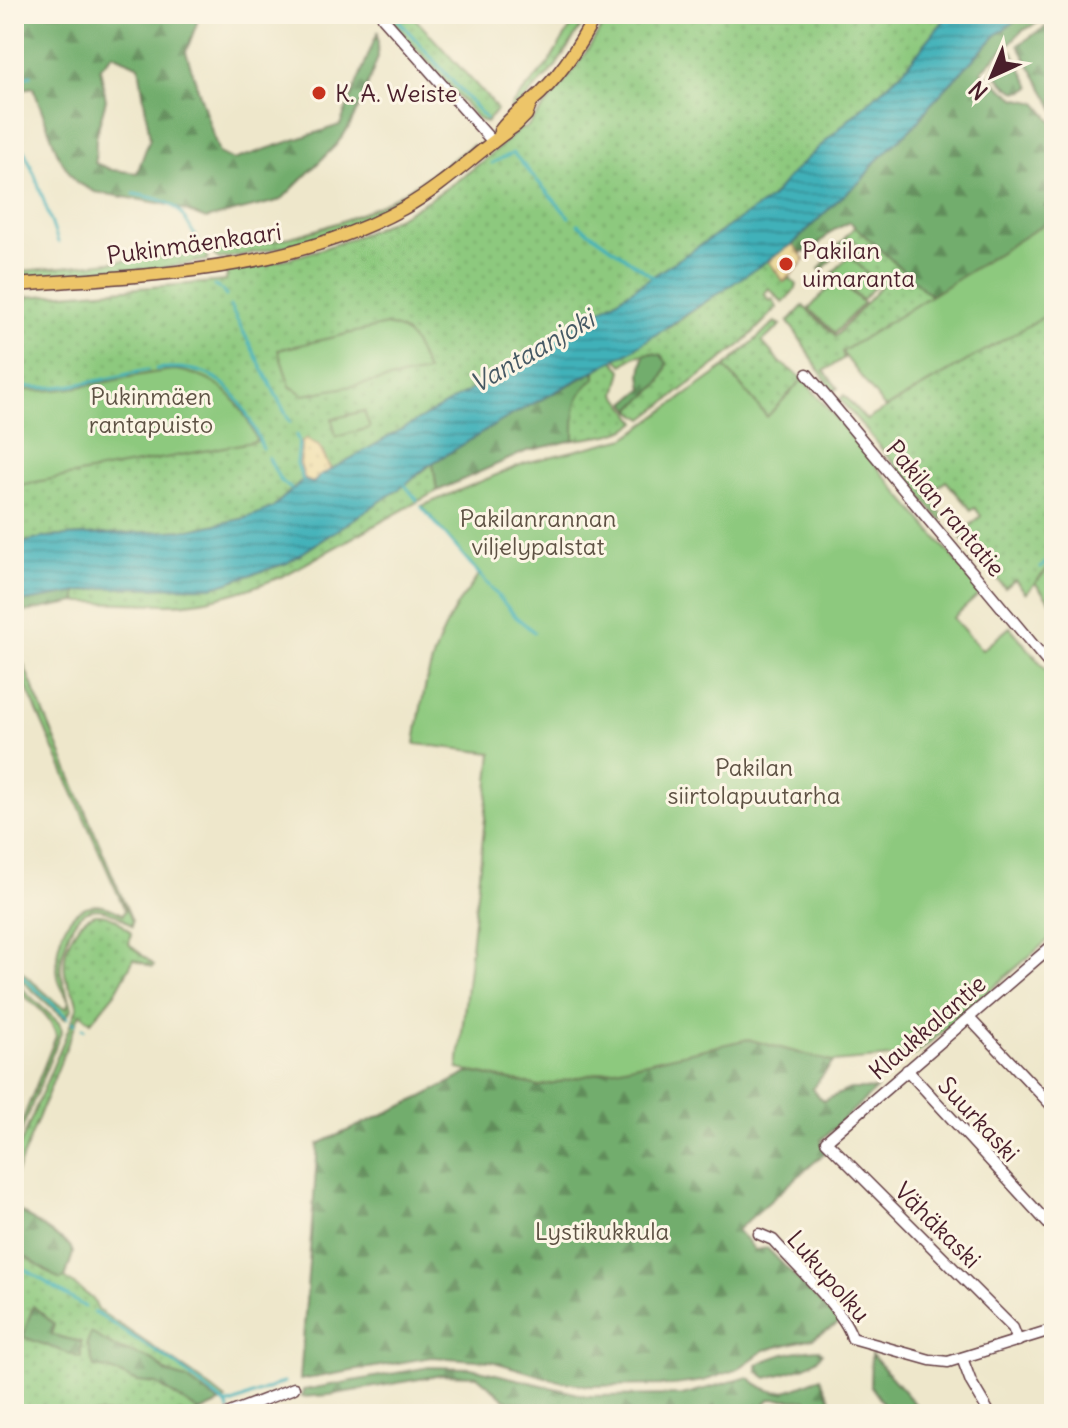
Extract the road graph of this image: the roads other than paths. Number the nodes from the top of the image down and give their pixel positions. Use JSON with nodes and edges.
{"nodes":[{"id":1,"x":596,"y":14,"type":"edge"},
{"id":2,"x":383,"y":18,"type":"dead end"},
{"id":3,"x":492,"y":141,"type":"junction"},
{"id":4,"x":14,"y":285,"type":"edge"},
{"id":5,"x":807,"y":374,"type":"dead end"},
{"id":6,"x":1054,"y":670,"type":"edge"},
{"id":7,"x":1054,"y":944,"type":"edge"},
{"id":8,"x":969,"y":1018,"type":"junction"},
{"id":9,"x":907,"y":1070,"type":"junction"},
{"id":10,"x":1054,"y":1108,"type":"edge"},
{"id":11,"x":826,"y":1141,"type":"joint"},
{"id":12,"x":1054,"y":1230,"type":"edge"},
{"id":13,"x":759,"y":1234,"type":"dead end"},
{"id":14,"x":1054,"y":1329,"type":"edge"},
{"id":15,"x":1018,"y":1341,"type":"junction"},
{"id":16,"x":962,"y":1358,"type":"junction"},
{"id":17,"x":294,"y":1388,"type":"dead end"},
{"id":18,"x":227,"y":1414,"type":"edge"},
{"id":19,"x":990,"y":1414,"type":"edge"}],
"edges":[{"from":1,"to":3,"type":"main road","name":"Pukinmäenkaari"},
{"from":2,"to":3,"type":"street"},
{"from":3,"to":4,"type":"main road","name":"Pukinmäenkaari"},
{"from":5,"to":6,"type":"street","name":"Pakilan rantatie"},
{"from":7,"to":8,"type":"street","name":"Klaukkalantie"},
{"from":8,"to":9,"type":"street","name":"Klaukkalantie"},
{"from":8,"to":10,"type":"street"},
{"from":9,"to":11,"type":"street","name":"Klaukkalantie"},
{"from":9,"to":12,"type":"street","name":"Suurkaski"},
{"from":11,"to":15,"type":"street","name":"Vähäkaski"},
{"from":13,"to":16,"type":"street","name":"Lukupolku"},
{"from":14,"to":15,"type":"street","name":"Lukupolku"},
{"from":15,"to":16,"type":"street","name":"Lukupolku"},
{"from":16,"to":19,"type":"street"},
{"from":17,"to":18,"type":"street"}]}
